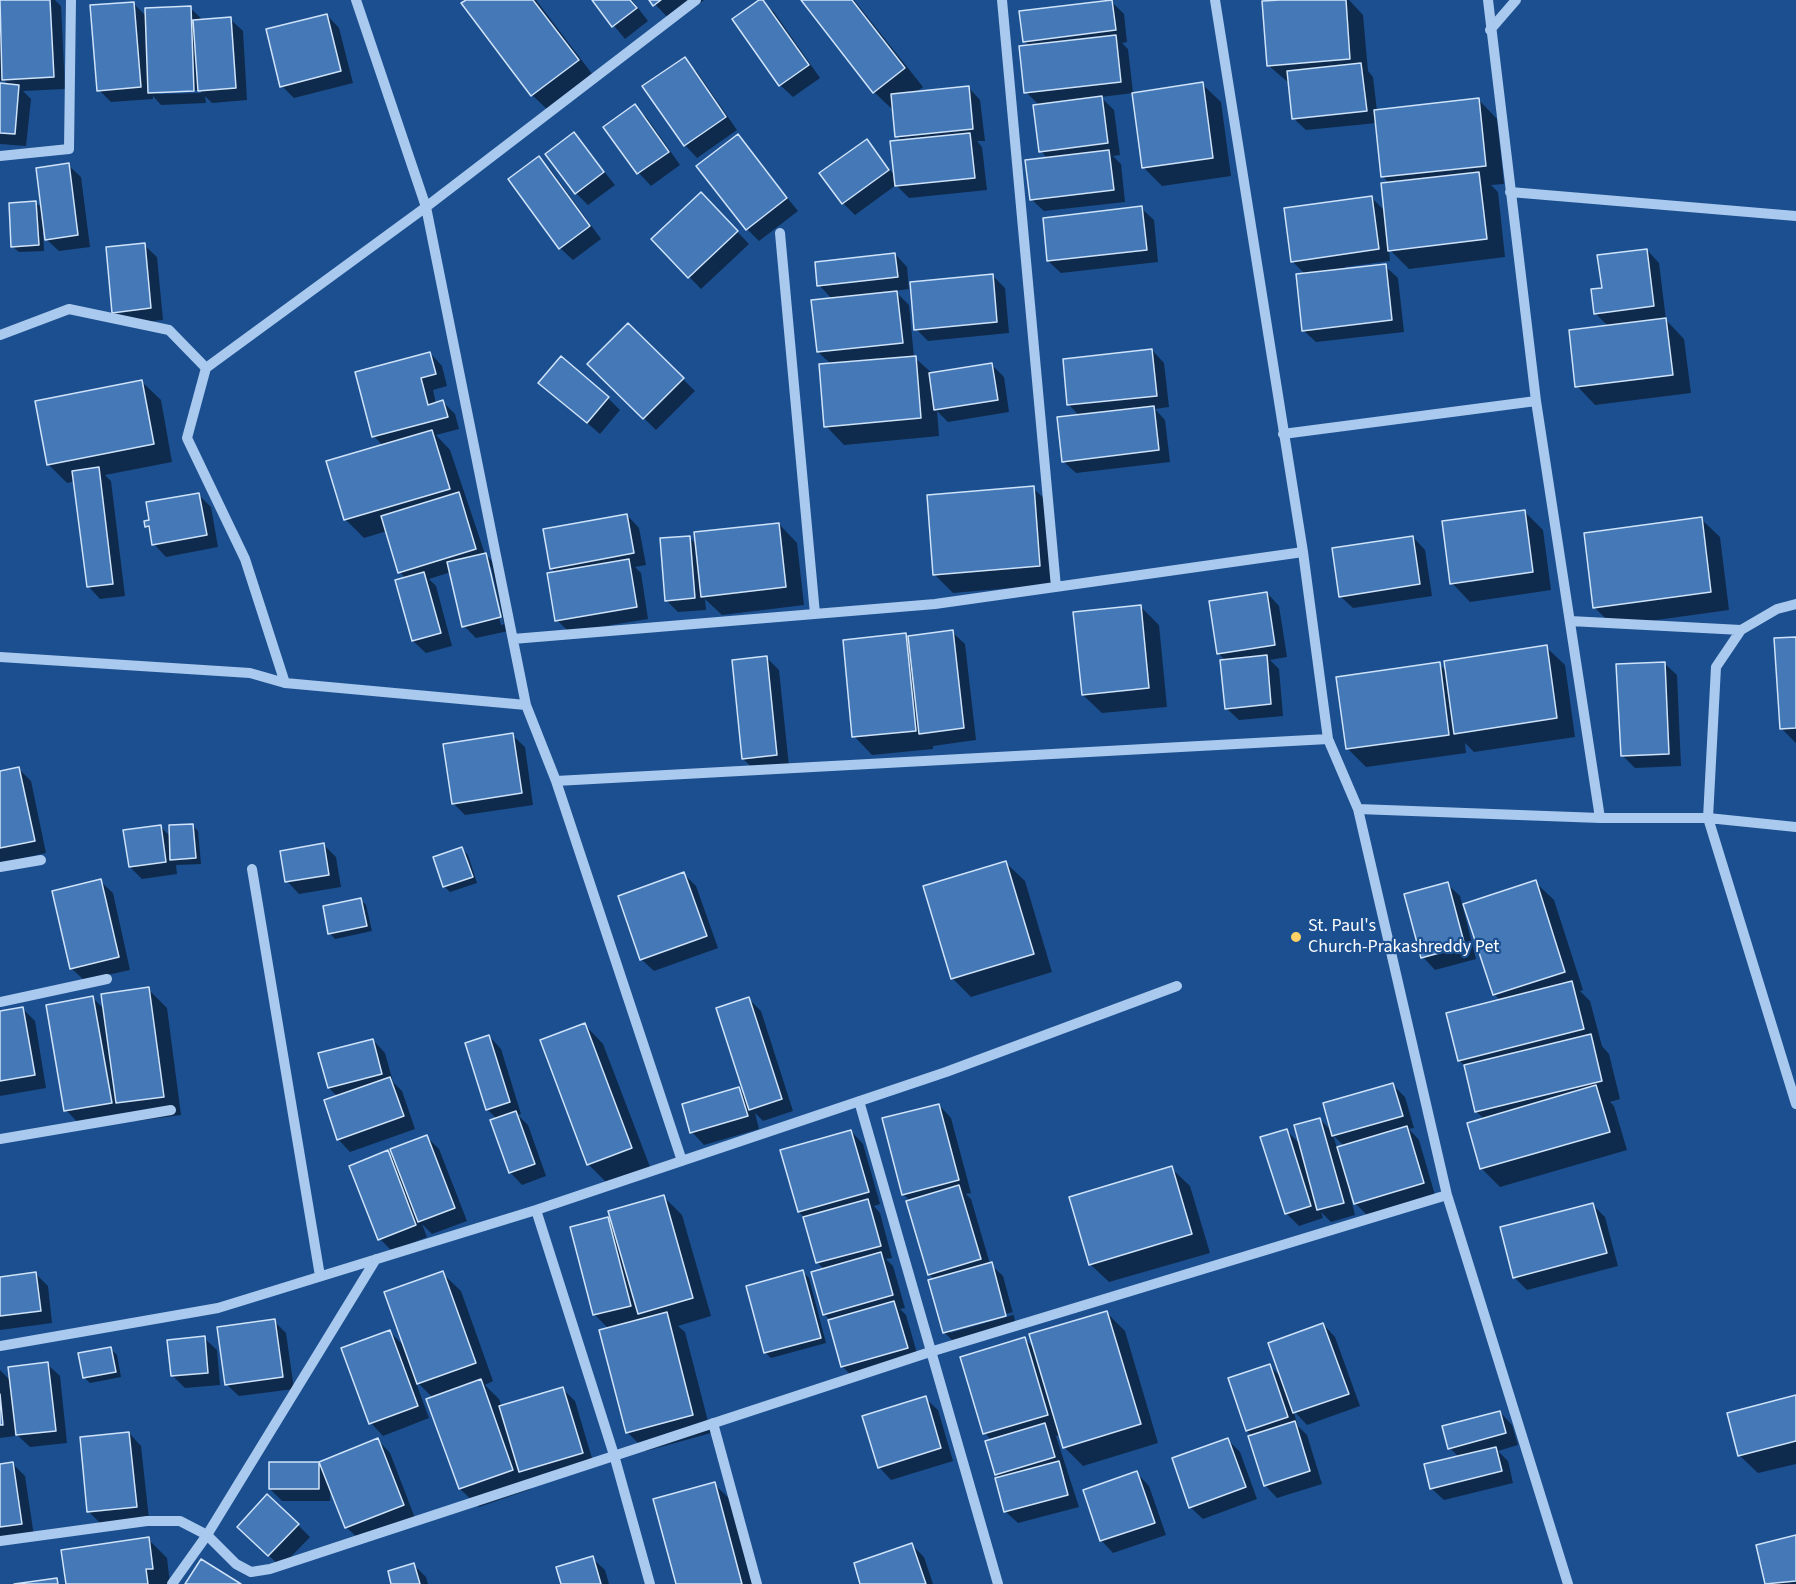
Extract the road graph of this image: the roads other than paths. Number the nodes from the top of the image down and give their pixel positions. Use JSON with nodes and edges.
{"nodes":[{"id":1,"x":71,"y":0,"type":"edge"},
{"id":2,"x":356,"y":0,"type":"edge"},
{"id":3,"x":696,"y":0,"type":"edge"},
{"id":4,"x":1002,"y":0,"type":"edge"},
{"id":5,"x":1215,"y":0,"type":"edge"},
{"id":6,"x":1488,"y":0,"type":"edge"},
{"id":7,"x":1516,"y":0,"type":"edge"},
{"id":8,"x":1490,"y":30,"type":"junction"},
{"id":9,"x":0,"y":156,"type":"edge"},
{"id":10,"x":1510,"y":192,"type":"junction"},
{"id":11,"x":426,"y":207,"type":"junction"},
{"id":12,"x":1796,"y":216,"type":"edge"},
{"id":13,"x":780,"y":232,"type":"dead end"},
{"id":14,"x":0,"y":335,"type":"edge"},
{"id":15,"x":206,"y":368,"type":"junction"},
{"id":16,"x":1536,"y":401,"type":"junction"},
{"id":17,"x":1282,"y":434,"type":"junction"},
{"id":18,"x":1303,"y":552,"type":"junction"},
{"id":19,"x":1056,"y":587,"type":"junction"},
{"id":20,"x":1796,"y":604,"type":"edge"},
{"id":21,"x":815,"y":614,"type":"junction"},
{"id":22,"x":1570,"y":621,"type":"junction"},
{"id":23,"x":1741,"y":630,"type":"junction"},
{"id":24,"x":513,"y":639,"type":"junction"},
{"id":25,"x":0,"y":657,"type":"edge"},
{"id":26,"x":285,"y":683,"type":"junction"},
{"id":27,"x":526,"y":705,"type":"junction"},
{"id":28,"x":1328,"y":739,"type":"junction"},
{"id":29,"x":556,"y":781,"type":"junction"},
{"id":30,"x":1358,"y":809,"type":"junction"},
{"id":31,"x":1600,"y":818,"type":"junction"},
{"id":32,"x":1708,"y":818,"type":"junction"},
{"id":33,"x":1796,"y":827,"type":"edge"},
{"id":34,"x":41,"y":860,"type":"dead end"},
{"id":35,"x":0,"y":867,"type":"edge"},
{"id":36,"x":252,"y":869,"type":"dead end"},
{"id":37,"x":107,"y":979,"type":"dead end"},
{"id":38,"x":1177,"y":986,"type":"dead end"},
{"id":39,"x":0,"y":1002,"type":"edge"},
{"id":40,"x":859,"y":1101,"type":"junction"},
{"id":41,"x":1796,"y":1104,"type":"edge"},
{"id":42,"x":171,"y":1110,"type":"dead end"},
{"id":43,"x":0,"y":1139,"type":"edge"},
{"id":44,"x":682,"y":1161,"type":"junction"},
{"id":45,"x":1447,"y":1195,"type":"junction"},
{"id":46,"x":536,"y":1210,"type":"junction"},
{"id":47,"x":376,"y":1259,"type":"junction"},
{"id":48,"x":320,"y":1276,"type":"junction"},
{"id":49,"x":0,"y":1346,"type":"edge"},
{"id":50,"x":930,"y":1352,"type":"junction"},
{"id":51,"x":713,"y":1423,"type":"junction"},
{"id":52,"x":614,"y":1455,"type":"junction"},
{"id":53,"x":207,"y":1535,"type":"junction"},
{"id":54,"x":0,"y":1541,"type":"edge"},
{"id":55,"x":172,"y":1584,"type":"edge"},
{"id":56,"x":650,"y":1584,"type":"edge"},
{"id":57,"x":757,"y":1584,"type":"edge"},
{"id":58,"x":998,"y":1584,"type":"edge"},
{"id":59,"x":1568,"y":1584,"type":"edge"}],
"edges":[{"from":1,"to":9,"type":"street"},
{"from":2,"to":11,"type":"street"},
{"from":3,"to":11,"type":"street"},
{"from":4,"to":19,"type":"street"},
{"from":5,"to":17,"type":"street"},
{"from":6,"to":8,"type":"street"},
{"from":7,"to":8,"type":"street"},
{"from":8,"to":10,"type":"street"},
{"from":10,"to":12,"type":"street"},
{"from":10,"to":16,"type":"street"},
{"from":11,"to":15,"type":"street"},
{"from":11,"to":24,"type":"street"},
{"from":13,"to":21,"type":"street"},
{"from":14,"to":15,"type":"street"},
{"from":15,"to":26,"type":"street"},
{"from":16,"to":17,"type":"street"},
{"from":16,"to":22,"type":"street"},
{"from":17,"to":18,"type":"street"},
{"from":18,"to":19,"type":"street"},
{"from":18,"to":28,"type":"street"},
{"from":19,"to":21,"type":"street"},
{"from":20,"to":23,"type":"street"},
{"from":21,"to":24,"type":"street"},
{"from":22,"to":23,"type":"street"},
{"from":22,"to":31,"type":"street"},
{"from":23,"to":32,"type":"street"},
{"from":24,"to":27,"type":"street"},
{"from":25,"to":26,"type":"street"},
{"from":26,"to":27,"type":"street"},
{"from":27,"to":29,"type":"street"},
{"from":28,"to":29,"type":"street"},
{"from":28,"to":30,"type":"street"},
{"from":29,"to":44,"type":"street"},
{"from":30,"to":31,"type":"street"},
{"from":30,"to":45,"type":"street"},
{"from":31,"to":32,"type":"street"},
{"from":32,"to":33,"type":"street"},
{"from":32,"to":41,"type":"street"},
{"from":34,"to":35,"type":"street"},
{"from":36,"to":48,"type":"street"},
{"from":37,"to":39,"type":"street"},
{"from":38,"to":40,"type":"street"},
{"from":40,"to":44,"type":"street"},
{"from":40,"to":50,"type":"street"},
{"from":42,"to":43,"type":"street"},
{"from":44,"to":46,"type":"street"},
{"from":45,"to":50,"type":"street"},
{"from":45,"to":59,"type":"street"},
{"from":46,"to":47,"type":"street"},
{"from":46,"to":52,"type":"street"},
{"from":47,"to":48,"type":"street"},
{"from":47,"to":53,"type":"street"},
{"from":48,"to":49,"type":"street"},
{"from":50,"to":51,"type":"street"},
{"from":50,"to":58,"type":"street"},
{"from":51,"to":52,"type":"street"},
{"from":51,"to":57,"type":"street"},
{"from":52,"to":53,"type":"street"},
{"from":52,"to":56,"type":"street"},
{"from":53,"to":54,"type":"street"},
{"from":53,"to":55,"type":"street"}]}
